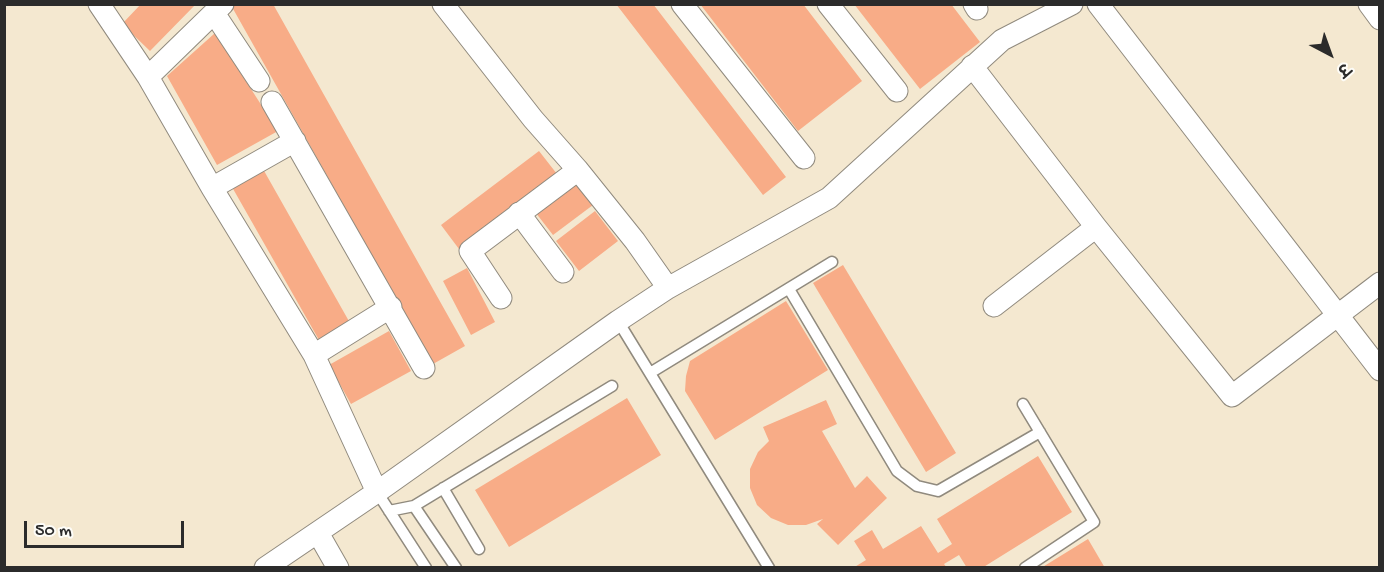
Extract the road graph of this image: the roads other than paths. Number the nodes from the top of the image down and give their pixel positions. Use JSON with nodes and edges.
{"nodes":[{"id":1,"x":99,"y":4,"type":"edge"},
{"id":2,"x":443,"y":4,"type":"edge"},
{"id":3,"x":682,"y":4,"type":"edge"},
{"id":4,"x":828,"y":4,"type":"edge"},
{"id":5,"x":1072,"y":4,"type":"edge"},
{"id":6,"x":1098,"y":4,"type":"edge"},
{"id":7,"x":1369,"y":4,"type":"edge"},
{"id":8,"x":218,"y":9,"type":"edge"},
{"id":9,"x":1380,"y":19,"type":"edge"},
{"id":10,"x":972,"y":66,"type":"junction"},
{"id":11,"x":148,"y":77,"type":"junction"},
{"id":12,"x":260,"y":81,"type":"dead end"},
{"id":13,"x":897,"y":91,"type":"dead end"},
{"id":14,"x":272,"y":102,"type":"dead end"},
{"id":15,"x":295,"y":141,"type":"junction"},
{"id":16,"x":804,"y":158,"type":"dead end"},
{"id":17,"x":578,"y":170,"type":"junction"},
{"id":18,"x":212,"y":188,"type":"junction"},
{"id":19,"x":519,"y":213,"type":"junction"},
{"id":20,"x":1096,"y":227,"type":"junction"},
{"id":21,"x":832,"y":262,"type":"dead end"},
{"id":22,"x":563,"y":272,"type":"dead end"},
{"id":23,"x":1380,"y":283,"type":"edge"},
{"id":24,"x":668,"y":288,"type":"junction"},
{"id":25,"x":789,"y":289,"type":"junction"},
{"id":26,"x":501,"y":298,"type":"dead end"},
{"id":27,"x":994,"y":306,"type":"dead end"},
{"id":28,"x":391,"y":308,"type":"junction"},
{"id":29,"x":1337,"y":315,"type":"junction"},
{"id":30,"x":618,"y":321,"type":"junction"},
{"id":31,"x":314,"y":355,"type":"junction"},
{"id":32,"x":424,"y":368,"type":"dead end"},
{"id":33,"x":1380,"y":370,"type":"edge"},
{"id":34,"x":651,"y":373,"type":"junction"},
{"id":35,"x":612,"y":386,"type":"dead end"},
{"id":36,"x":1023,"y":404,"type":"dead end"},
{"id":37,"x":1040,"y":432,"type":"junction"},
{"id":38,"x":443,"y":488,"type":"junction"},
{"id":39,"x":377,"y":492,"type":"junction"},
{"id":40,"x":414,"y":507,"type":"junction"},
{"id":41,"x":389,"y":511,"type":"junction"},
{"id":42,"x":318,"y":533,"type":"junction"},
{"id":43,"x":479,"y":549,"type":"dead end"},
{"id":44,"x":265,"y":567,"type":"edge"},
{"id":45,"x":338,"y":567,"type":"edge"},
{"id":46,"x":426,"y":567,"type":"edge"},
{"id":47,"x":456,"y":567,"type":"edge"},
{"id":48,"x":769,"y":567,"type":"edge"},
{"id":49,"x":1025,"y":567,"type":"edge"}],
"edges":[{"from":1,"to":11,"type":"street"},
{"from":2,"to":17,"type":"street"},
{"from":3,"to":16,"type":"street"},
{"from":4,"to":13,"type":"street"},
{"from":5,"to":10,"type":"street"},
{"from":6,"to":29,"type":"street"},
{"from":7,"to":9,"type":"street"},
{"from":8,"to":11,"type":"street"},
{"from":8,"to":12,"type":"street"},
{"from":10,"to":20,"type":"street"},
{"from":10,"to":24,"type":"street"},
{"from":11,"to":18,"type":"street"},
{"from":14,"to":15,"type":"street"},
{"from":15,"to":18,"type":"street"},
{"from":15,"to":28,"type":"street"},
{"from":17,"to":19,"type":"street"},
{"from":17,"to":24,"type":"street"},
{"from":18,"to":31,"type":"street"},
{"from":19,"to":22,"type":"street"},
{"from":19,"to":26,"type":"street"},
{"from":20,"to":27,"type":"street"},
{"from":20,"to":29,"type":"street"},
{"from":21,"to":25,"type":"lane"},
{"from":23,"to":29,"type":"street"},
{"from":24,"to":30,"type":"street"},
{"from":25,"to":34,"type":"lane"},
{"from":25,"to":37,"type":"lane"},
{"from":28,"to":31,"type":"street"},
{"from":28,"to":32,"type":"street"},
{"from":29,"to":33,"type":"street"},
{"from":30,"to":34,"type":"lane"},
{"from":30,"to":39,"type":"street"},
{"from":31,"to":39,"type":"street"},
{"from":34,"to":48,"type":"lane"},
{"from":35,"to":38,"type":"lane"},
{"from":36,"to":37,"type":"lane"},
{"from":37,"to":49,"type":"lane"},
{"from":38,"to":40,"type":"lane"},
{"from":38,"to":43,"type":"lane"},
{"from":39,"to":41,"type":"lane"},
{"from":39,"to":42,"type":"street"},
{"from":40,"to":41,"type":"lane"},
{"from":40,"to":47,"type":"lane"},
{"from":41,"to":46,"type":"lane"},
{"from":42,"to":44,"type":"street"},
{"from":42,"to":45,"type":"street"}]}
